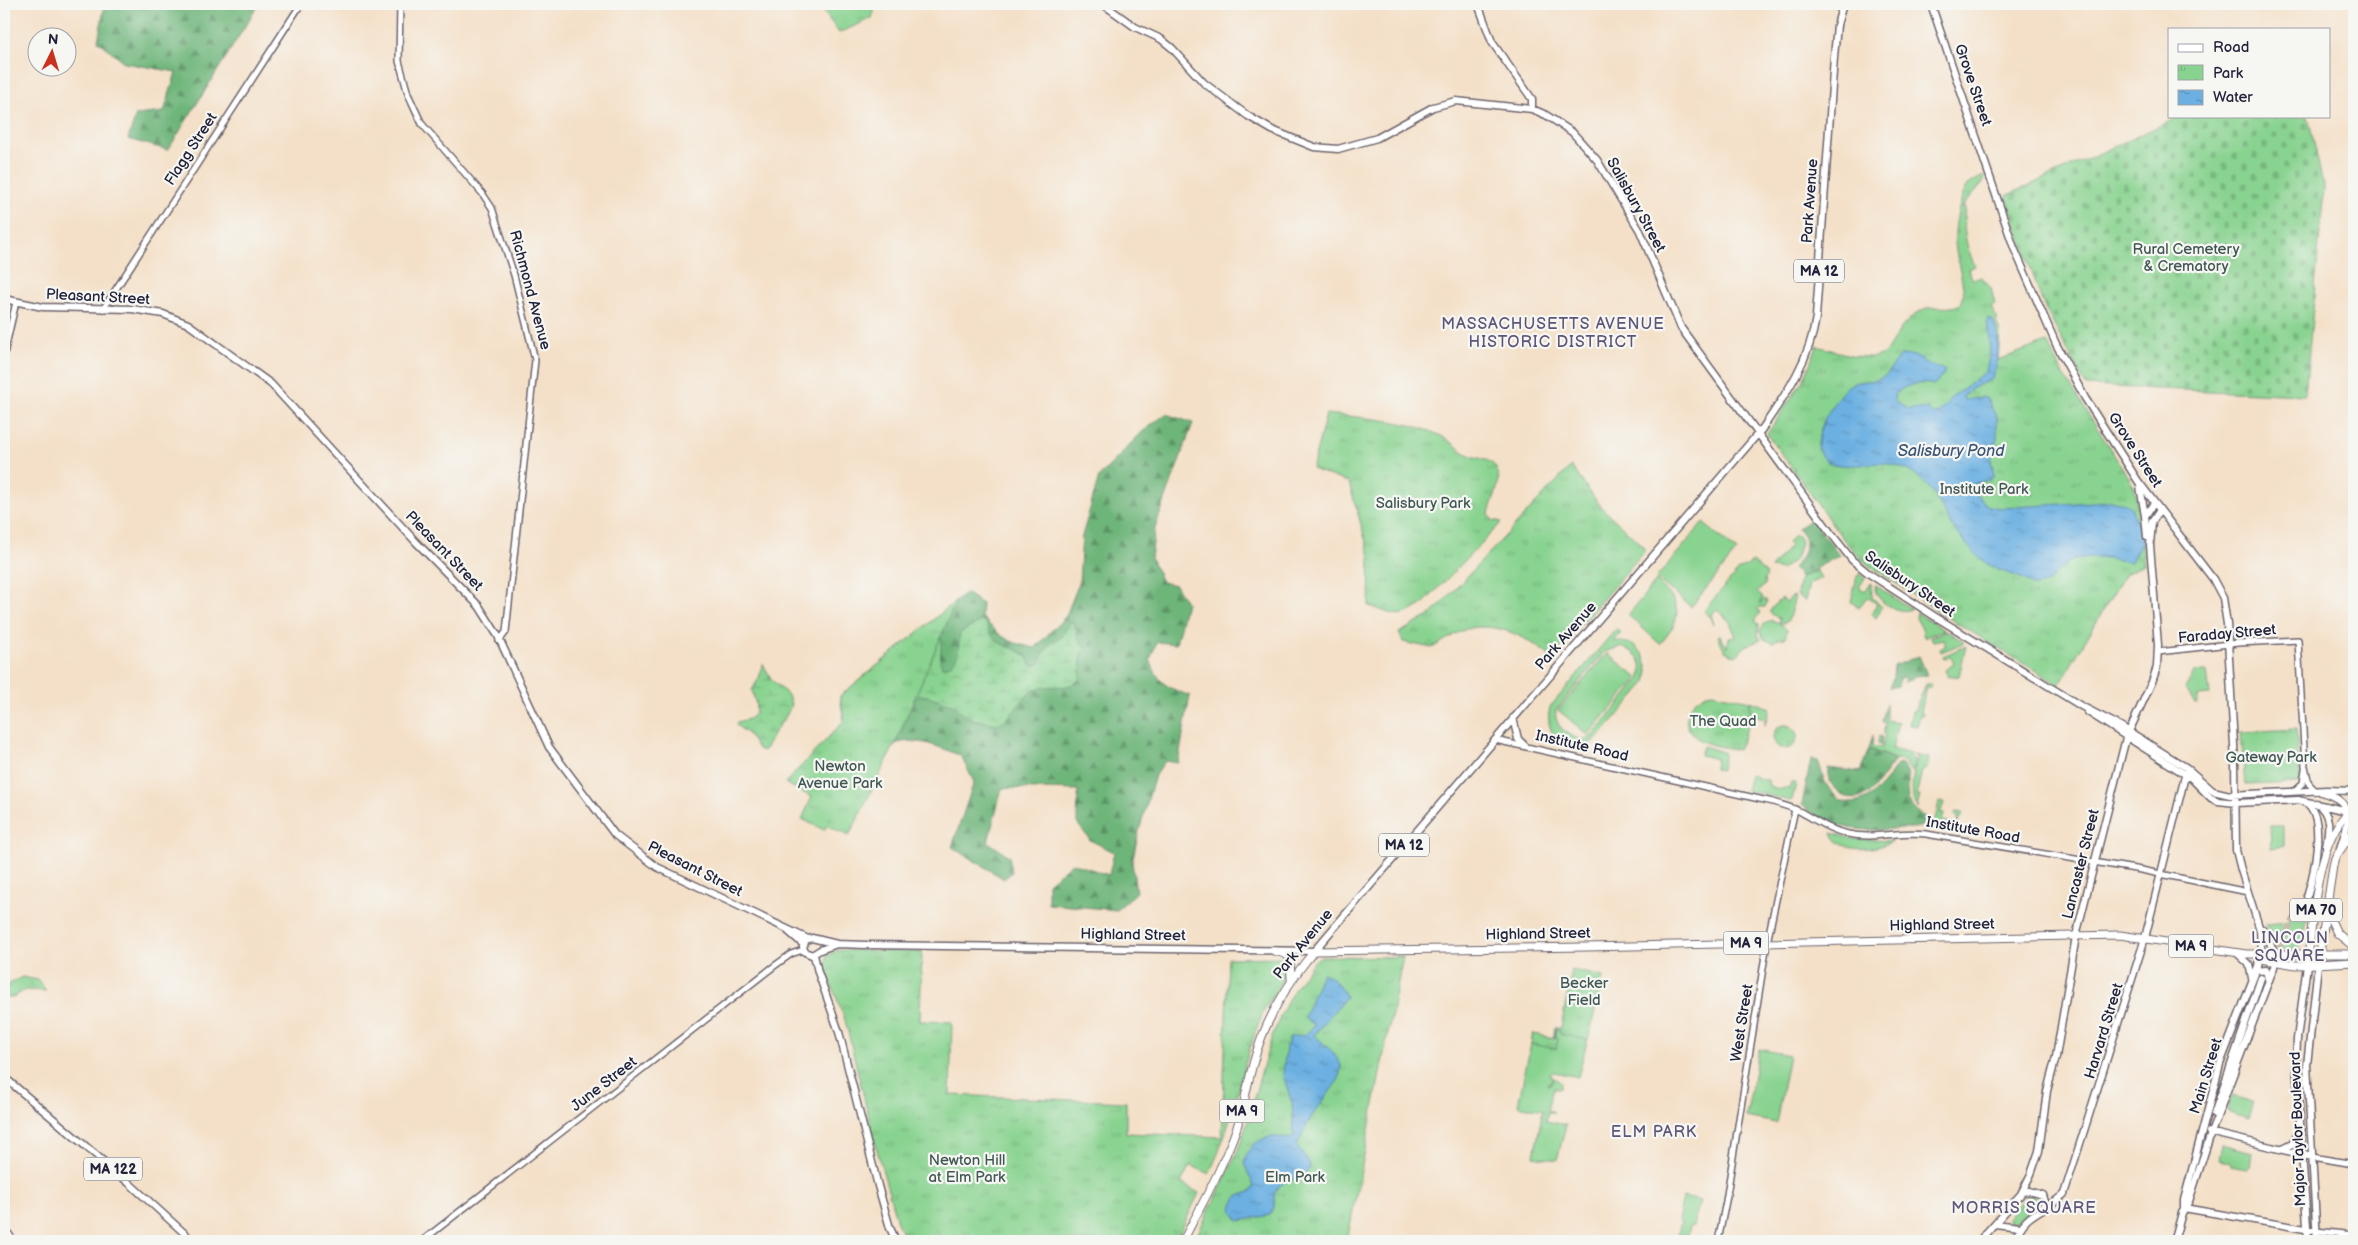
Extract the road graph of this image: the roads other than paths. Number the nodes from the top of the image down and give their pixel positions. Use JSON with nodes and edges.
{"nodes":[{"id":1,"x":301,"y":4,"type":"edge"},
{"id":2,"x":400,"y":4,"type":"edge"},
{"id":3,"x":1103,"y":4,"type":"edge"},
{"id":4,"x":1478,"y":4,"type":"edge"},
{"id":5,"x":1843,"y":4,"type":"edge"},
{"id":6,"x":1931,"y":4,"type":"edge"},
{"id":7,"x":1532,"y":110,"type":"junction"},
{"id":8,"x":4,"y":299,"type":"edge"},
{"id":9,"x":16,"y":302,"type":"junction"},
{"id":10,"x":103,"y":309,"type":"junction"},
{"id":11,"x":4,"y":354,"type":"edge"},
{"id":12,"x":1758,"y":433,"type":"junction"},
{"id":13,"x":2139,"y":482,"type":"junction"},
{"id":14,"x":2154,"y":502,"type":"junction"},
{"id":15,"x":2160,"y":510,"type":"junction"},
{"id":16,"x":2145,"y":516,"type":"junction"},
{"id":17,"x":2150,"y":545,"type":"junction"},
{"id":18,"x":499,"y":641,"type":"junction"},
{"id":19,"x":2229,"y":645,"type":"junction"},
{"id":20,"x":2158,"y":652,"type":"junction"},
{"id":21,"x":1513,"y":718,"type":"junction"},
{"id":22,"x":2127,"y":734,"type":"junction"},
{"id":23,"x":1495,"y":740,"type":"junction"},
{"id":24,"x":1525,"y":746,"type":"junction"},
{"id":25,"x":2305,"y":766,"type":"junction"},
{"id":26,"x":2186,"y":771,"type":"junction"},
{"id":27,"x":2294,"y":791,"type":"junction"},
{"id":28,"x":2316,"y":791,"type":"junction"},
{"id":29,"x":2354,"y":791,"type":"edge"},
{"id":30,"x":2236,"y":795,"type":"junction"},
{"id":31,"x":2302,"y":800,"type":"junction"},
{"id":32,"x":2313,"y":802,"type":"junction"},
{"id":33,"x":2236,"y":803,"type":"junction"},
{"id":34,"x":1795,"y":809,"type":"junction"},
{"id":35,"x":2352,"y":810,"type":"edge"},
{"id":36,"x":2354,"y":830,"type":"edge"},
{"id":37,"x":2335,"y":858,"type":"junction"},
{"id":38,"x":2095,"y":863,"type":"junction"},
{"id":39,"x":2323,"y":865,"type":"junction"},
{"id":40,"x":2160,"y":874,"type":"junction"},
{"id":41,"x":2248,"y":892,"type":"junction"},
{"id":42,"x":2307,"y":896,"type":"tunnel mouth"},
{"id":43,"x":2327,"y":900,"type":"junction"},
{"id":44,"x":2257,"y":917,"type":"junction"},
{"id":45,"x":2076,"y":936,"type":"junction"},
{"id":46,"x":2145,"y":938,"type":"junction"},
{"id":47,"x":817,"y":939,"type":"junction"},
{"id":48,"x":1767,"y":943,"type":"junction"},
{"id":49,"x":805,"y":944,"type":"junction"},
{"id":50,"x":837,"y":944,"type":"junction"},
{"id":51,"x":2354,"y":947,"type":"edge"},
{"id":52,"x":820,"y":950,"type":"junction"},
{"id":53,"x":1274,"y":951,"type":"junction"},
{"id":54,"x":1314,"y":951,"type":"junction"},
{"id":55,"x":2237,"y":953,"type":"junction"},
{"id":56,"x":2354,"y":954,"type":"edge"},
{"id":57,"x":814,"y":955,"type":"junction"},
{"id":58,"x":2319,"y":955,"type":"junction"},
{"id":59,"x":2309,"y":956,"type":"junction"},
{"id":60,"x":2260,"y":957,"type":"junction"},
{"id":61,"x":2276,"y":958,"type":"junction"},
{"id":62,"x":2354,"y":962,"type":"edge"},
{"id":63,"x":2308,"y":965,"type":"junction"},
{"id":64,"x":2318,"y":965,"type":"junction"},
{"id":65,"x":2256,"y":971,"type":"junction"},
{"id":66,"x":2261,"y":978,"type":"tunnel mouth"},
{"id":67,"x":1290,"y":980,"type":"junction"},
{"id":68,"x":2252,"y":981,"type":"junction"},
{"id":69,"x":2268,"y":983,"type":"junction"},
{"id":70,"x":4,"y":1077,"type":"edge"},
{"id":71,"x":2301,"y":1129,"type":"junction"},
{"id":72,"x":2210,"y":1132,"type":"junction"},
{"id":73,"x":2280,"y":1150,"type":"junction"},
{"id":74,"x":2302,"y":1155,"type":"junction"},
{"id":75,"x":2312,"y":1157,"type":"junction"},
{"id":76,"x":2354,"y":1164,"type":"edge"},
{"id":77,"x":2192,"y":1171,"type":"junction"},
{"id":78,"x":2022,"y":1192,"type":"junction"},
{"id":79,"x":2184,"y":1208,"type":"junction"},
{"id":80,"x":2040,"y":1211,"type":"junction"},
{"id":81,"x":2005,"y":1213,"type":"junction"},
{"id":82,"x":1995,"y":1224,"type":"junction"},
{"id":83,"x":2016,"y":1225,"type":"junction"},
{"id":84,"x":4,"y":1227,"type":"edge"},
{"id":85,"x":2307,"y":1229,"type":"junction"},
{"id":86,"x":2316,"y":1231,"type":"junction"},
{"id":87,"x":2354,"y":1235,"type":"edge"},
{"id":88,"x":1184,"y":1240,"type":"edge"},
{"id":89,"x":14,"y":1241,"type":"edge"},
{"id":90,"x":192,"y":1241,"type":"edge"},
{"id":91,"x":422,"y":1241,"type":"edge"},
{"id":92,"x":896,"y":1241,"type":"edge"},
{"id":93,"x":1193,"y":1241,"type":"edge"},
{"id":94,"x":1718,"y":1241,"type":"edge"},
{"id":95,"x":1979,"y":1241,"type":"edge"},
{"id":96,"x":2015,"y":1241,"type":"edge"},
{"id":97,"x":2174,"y":1241,"type":"edge"},
{"id":98,"x":2308,"y":1241,"type":"edge"},
{"id":99,"x":2317,"y":1241,"type":"edge"}],
"edges":[{"from":1,"to":10,"type":"street","name":"Flagg Street"},
{"from":2,"to":18,"type":"street","name":"Richmond Avenue"},
{"from":3,"to":7,"type":"main road","name":"Salisbury Street"},
{"from":4,"to":7,"type":"main road"},
{"from":5,"to":12,"type":"main road","name":"Park Avenue","number":"MA 12"},
{"from":6,"to":13,"type":"main road","name":"Grove Street"},
{"from":7,"to":12,"type":"main road","name":"Salisbury Street"},
{"from":8,"to":9,"type":"main road","name":"Pleasant Street"},
{"from":9,"to":10,"type":"main road","name":"Pleasant Street"},
{"from":9,"to":11,"type":"street"},
{"from":10,"to":18,"type":"main road","name":"Pleasant Street"},
{"from":12,"to":21,"type":"main road","name":"Park Avenue","number":"MA 12"},
{"from":12,"to":22,"type":"main road","name":"Salisbury Street"},
{"from":13,"to":14,"type":"main road","name":"Grove Street"},
{"from":13,"to":16,"type":"main road","name":"Lancaster Street"},
{"from":14,"to":15,"type":"main road","name":"Grove Street"},
{"from":14,"to":16,"type":"main road"},
{"from":15,"to":17,"type":"main road","name":"Lancaster Street"},
{"from":15,"to":19,"type":"main road","name":"Grove Street"},
{"from":16,"to":17,"type":"main road","name":"Lancaster Street"},
{"from":17,"to":20,"type":"main road","name":"Lancaster Street"},
{"from":18,"to":49,"type":"main road","name":"Pleasant Street"},
{"from":19,"to":20,"type":"street","name":"Faraday Street"},
{"from":19,"to":25,"type":"street","name":"Faraday Street"},
{"from":19,"to":30,"type":"main road","name":"Grove Street"},
{"from":20,"to":22,"type":"main road","name":"Lancaster Street"},
{"from":21,"to":23,"type":"main road","name":"Park Avenue","number":"MA 12"},
{"from":21,"to":24,"type":"main road"},
{"from":22,"to":26,"type":"main road","name":"Salisbury Street"},
{"from":22,"to":38,"type":"main road","name":"Lancaster Street"},
{"from":23,"to":24,"type":"street","name":"Institute Road"},
{"from":23,"to":54,"type":"main road","name":"Park Avenue","number":"MA 12"},
{"from":24,"to":34,"type":"street","name":"Institute Road"},
{"from":25,"to":27,"type":"street"},
{"from":25,"to":28,"type":"street"},
{"from":26,"to":30,"type":"main road","name":"Salisbury Street"},
{"from":26,"to":33,"type":"main road","name":"Salisbury Street"},
{"from":26,"to":40,"type":"main road","name":"Harvard Street"},
{"from":27,"to":28,"type":"main road","name":"Salisbury Street"},
{"from":27,"to":30,"type":"main road","name":"Salisbury Street"},
{"from":28,"to":29,"type":"main road","name":"Salisbury Street"},
{"from":28,"to":35,"type":"main road"},
{"from":30,"to":33,"type":"main road","name":"Grove Street"},
{"from":31,"to":32,"type":"main road","name":"Salisbury Street"},
{"from":31,"to":33,"type":"main road","name":"Salisbury Street"},
{"from":31,"to":42,"type":"main road"},
{"from":32,"to":35,"type":"main road","name":"Salisbury Street"},
{"from":32,"to":39,"type":"main road"},
{"from":33,"to":41,"type":"main road","name":"Grove Street"},
{"from":34,"to":38,"type":"street","name":"Institute Road"},
{"from":34,"to":48,"type":"street","name":"West Street"},
{"from":35,"to":37,"type":"main road"},
{"from":35,"to":39,"type":"highway","number":"MA 70"},
{"from":36,"to":37,"type":"highway","number":"MA 70"},
{"from":37,"to":43,"type":"highway","number":"MA 70"},
{"from":38,"to":40,"type":"street","name":"Institute Road"},
{"from":38,"to":45,"type":"main road","name":"Lancaster Street"},
{"from":39,"to":59,"type":"highway","number":"MA 70"},
{"from":40,"to":41,"type":"street","name":"Institute Road"},
{"from":40,"to":46,"type":"main road","name":"Harvard Street"},
{"from":41,"to":44,"type":"main road","name":"Grove Street"},
{"from":43,"to":51,"type":"highway"},
{"from":43,"to":58,"type":"highway","number":"MA 70"},
{"from":44,"to":60,"type":"main road","name":"Grove Street"},
{"from":44,"to":61,"type":"main road","name":"Grove Street"},
{"from":45,"to":46,"type":"highway","name":"Highland Street","number":"MA 9"},
{"from":45,"to":48,"type":"highway","name":"Highland Street","number":"MA 9"},
{"from":45,"to":78,"type":"main road","name":"Lancaster Street"},
{"from":46,"to":55,"type":"highway","name":"Highland Street","number":"MA 9"},
{"from":46,"to":80,"type":"main road","name":"Harvard Street"},
{"from":47,"to":49,"type":"main road","name":"Highland Street"},
{"from":47,"to":50,"type":"main road","name":"Highland Street"},
{"from":47,"to":52,"type":"main road"},
{"from":48,"to":54,"type":"highway","name":"Highland Street","number":"MA 9"},
{"from":48,"to":94,"type":"street","name":"West Street"},
{"from":49,"to":57,"type":"main road","name":"Pleasant Street"},
{"from":49,"to":91,"type":"street","name":"June Street"},
{"from":50,"to":52,"type":"main road","name":"Highland Street"},
{"from":50,"to":53,"type":"main road","name":"Highland Street"},
{"from":52,"to":57,"type":"main road"},
{"from":53,"to":54,"type":"main road","name":"Highland Street"},
{"from":53,"to":67,"type":"highway"},
{"from":54,"to":67,"type":"highway","name":"Park Avenue","number":"MA 9"},
{"from":55,"to":60,"type":"highway","name":"Highland Street","number":"MA 9"},
{"from":55,"to":68,"type":"main road"},
{"from":56,"to":58,"type":"highway","number":"MA 9"},
{"from":57,"to":92,"type":"main road"},
{"from":58,"to":59,"type":"highway","number":"MA 9"},
{"from":58,"to":64,"type":"highway","name":"Major Taylor Boulevard","number":"MA 70"},
{"from":59,"to":61,"type":"highway","number":"MA 9"},
{"from":59,"to":63,"type":"highway","number":"MA 70"},
{"from":60,"to":61,"type":"highway","number":"MA 9"},
{"from":60,"to":65,"type":"main road","name":"Main Street"},
{"from":61,"to":63,"type":"highway","number":"MA 9"},
{"from":61,"to":69,"type":"main road","name":"Main Street"},
{"from":62,"to":64,"type":"highway","number":"MA 9"},
{"from":63,"to":64,"type":"highway","number":"MA 9"},
{"from":63,"to":71,"type":"main road","name":"Major Taylor Boulevard"},
{"from":64,"to":75,"type":"main road","name":"Major Taylor Boulevard"},
{"from":65,"to":68,"type":"main road","name":"Main Street"},
{"from":65,"to":69,"type":"main road"},
{"from":66,"to":72,"type":"main road"},
{"from":67,"to":88,"type":"highway","name":"Park Avenue","number":"MA 9"},
{"from":68,"to":77,"type":"main road","name":"Main Street"},
{"from":69,"to":72,"type":"main road","name":"Main Street"},
{"from":70,"to":90,"type":"main road","number":"MA 122"},
{"from":71,"to":73,"type":"main road"},
{"from":71,"to":74,"type":"main road","name":"Major Taylor Boulevard"},
{"from":72,"to":73,"type":"main road"},
{"from":72,"to":77,"type":"main road"},
{"from":72,"to":79,"type":"main road","name":"Main Street"},
{"from":73,"to":74,"type":"main road"},
{"from":74,"to":75,"type":"main road"},
{"from":74,"to":85,"type":"main road","name":"Major Taylor Boulevard"},
{"from":75,"to":76,"type":"street"},
{"from":75,"to":86,"type":"main road","name":"Major Taylor Boulevard"},
{"from":77,"to":79,"type":"main road","name":"Main Street"},
{"from":78,"to":80,"type":"main road"},
{"from":78,"to":81,"type":"main road","name":"Lancaster Street"},
{"from":79,"to":85,"type":"main road"},
{"from":79,"to":97,"type":"main road","name":"Main Street"},
{"from":80,"to":83,"type":"main road"},
{"from":81,"to":82,"type":"main road","name":"Lancaster Street"},
{"from":81,"to":83,"type":"main road"},
{"from":82,"to":83,"type":"main road"},
{"from":82,"to":95,"type":"main road","name":"Lancaster Street"},
{"from":83,"to":96,"type":"main road"},
{"from":84,"to":89,"type":"street"},
{"from":85,"to":86,"type":"main road"},
{"from":85,"to":98,"type":"main road","name":"Major Taylor Boulevard"},
{"from":86,"to":87,"type":"street"},
{"from":86,"to":99,"type":"main road","name":"Major Taylor Boulevard"},
{"from":88,"to":93,"type":"main road"}]}
